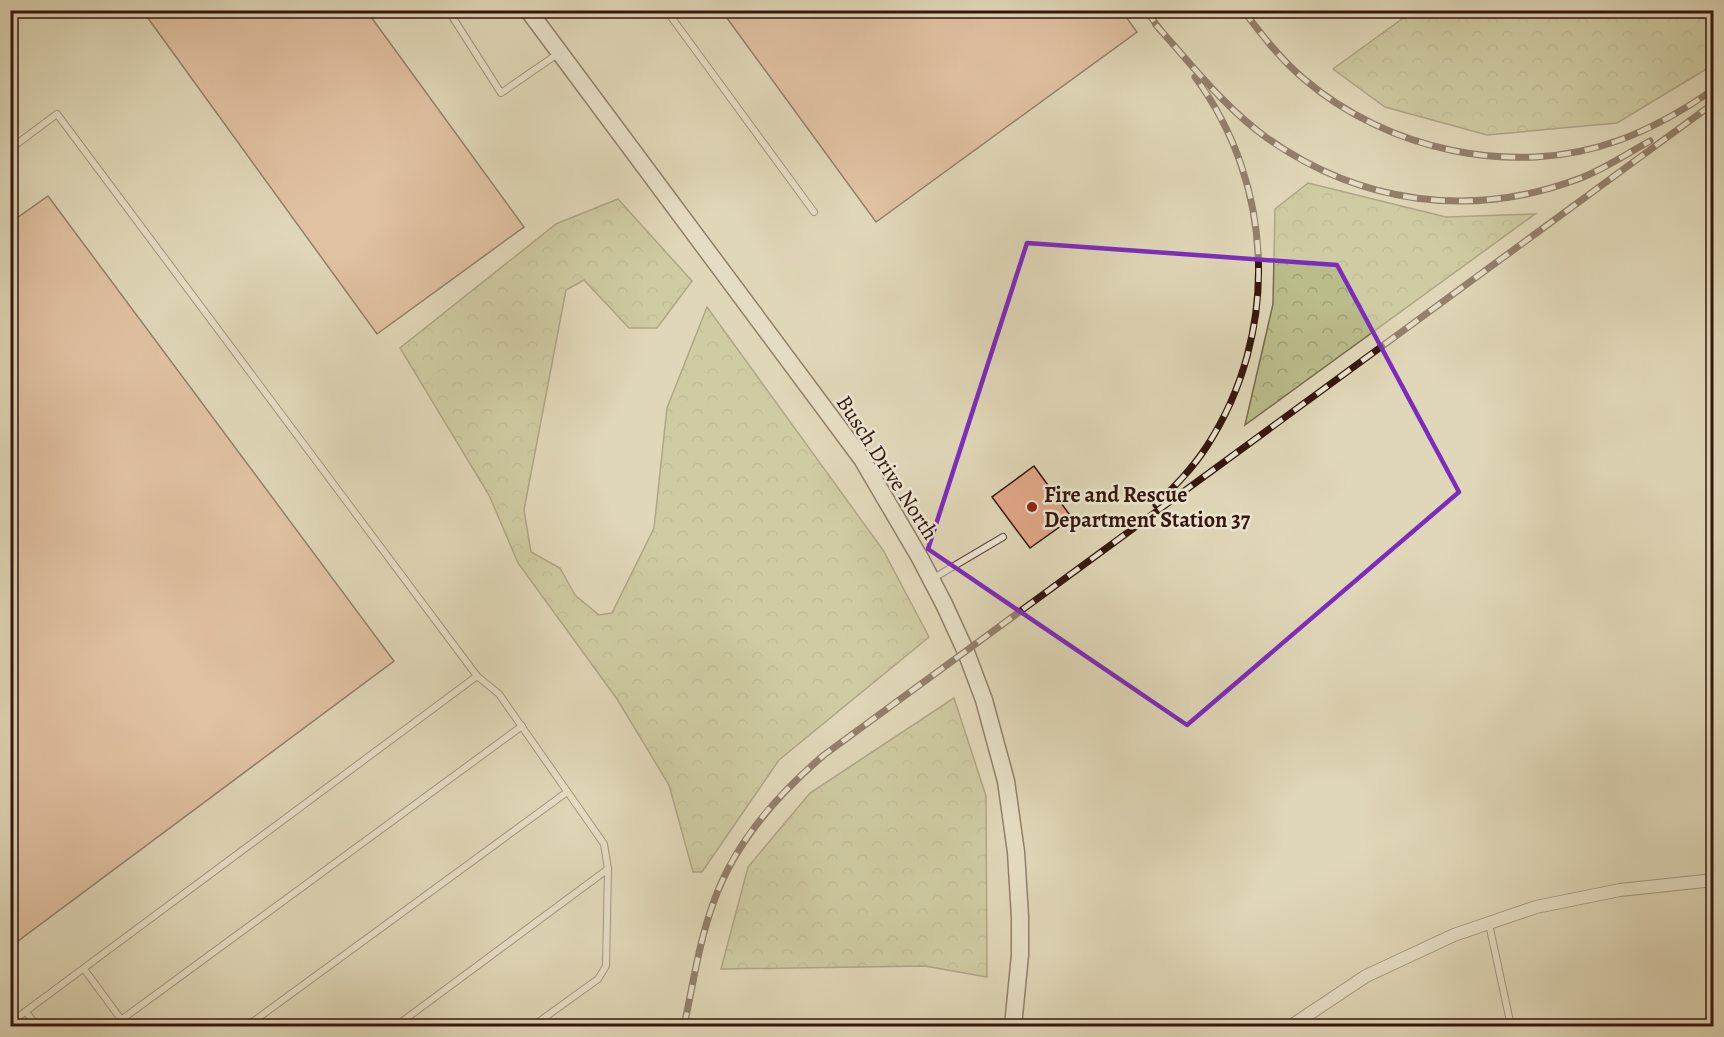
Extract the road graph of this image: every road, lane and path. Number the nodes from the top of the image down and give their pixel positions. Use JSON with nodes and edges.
{"nodes":[{"id":1,"x":448,"y":10,"type":"edge"},
{"id":2,"x":666,"y":10,"type":"edge"},
{"id":3,"x":531,"y":11,"type":"edge"},
{"id":4,"x":559,"y":52,"type":"junction"},
{"id":5,"x":10,"y":149,"type":"edge"},
{"id":6,"x":814,"y":212,"type":"dead end"},
{"id":7,"x":1003,"y":537,"type":"dead end"},
{"id":8,"x":931,"y":579,"type":"junction"},
{"id":9,"x":477,"y":676,"type":"junction"},
{"id":10,"x":522,"y":726,"type":"junction"},
{"id":11,"x":567,"y":792,"type":"junction"},
{"id":12,"x":608,"y":869,"type":"junction"},
{"id":13,"x":1713,"y":880,"type":"edge"},
{"id":14,"x":1488,"y":924,"type":"junction"},
{"id":15,"x":84,"y":969,"type":"junction"},
{"id":16,"x":26,"y":1012,"type":"junction"},
{"id":17,"x":122,"y":1020,"type":"junction"},
{"id":18,"x":10,"y":1023,"type":"edge"},
{"id":19,"x":37,"y":1026,"type":"edge"},
{"id":20,"x":126,"y":1026,"type":"edge"},
{"id":21,"x":247,"y":1026,"type":"edge"},
{"id":22,"x":396,"y":1026,"type":"edge"},
{"id":23,"x":533,"y":1026,"type":"edge"},
{"id":24,"x":1013,"y":1026,"type":"edge"},
{"id":25,"x":1291,"y":1026,"type":"edge"},
{"id":26,"x":1511,"y":1026,"type":"edge"}],
"edges":[{"from":1,"to":4,"type":"lane"},
{"from":2,"to":6,"type":"lane"},
{"from":3,"to":4,"type":"street","name":"Busch Drive North"},
{"from":4,"to":8,"type":"street","name":"Busch Drive North"},
{"from":5,"to":9,"type":"lane"},
{"from":7,"to":8,"type":"lane"},
{"from":8,"to":24,"type":"street","name":"Busch Drive North"},
{"from":9,"to":10,"type":"lane"},
{"from":9,"to":15,"type":"lane"},
{"from":10,"to":11,"type":"lane"},
{"from":10,"to":17,"type":"lane"},
{"from":11,"to":12,"type":"lane"},
{"from":11,"to":21,"type":"lane"},
{"from":12,"to":22,"type":"lane"},
{"from":12,"to":23,"type":"lane"},
{"from":13,"to":14,"type":"street"},
{"from":14,"to":25,"type":"street"},
{"from":14,"to":26,"type":"lane"},
{"from":15,"to":16,"type":"lane"},
{"from":15,"to":17,"type":"lane"},
{"from":16,"to":18,"type":"lane"},
{"from":16,"to":19,"type":"lane"},
{"from":17,"to":20,"type":"lane"}]}
